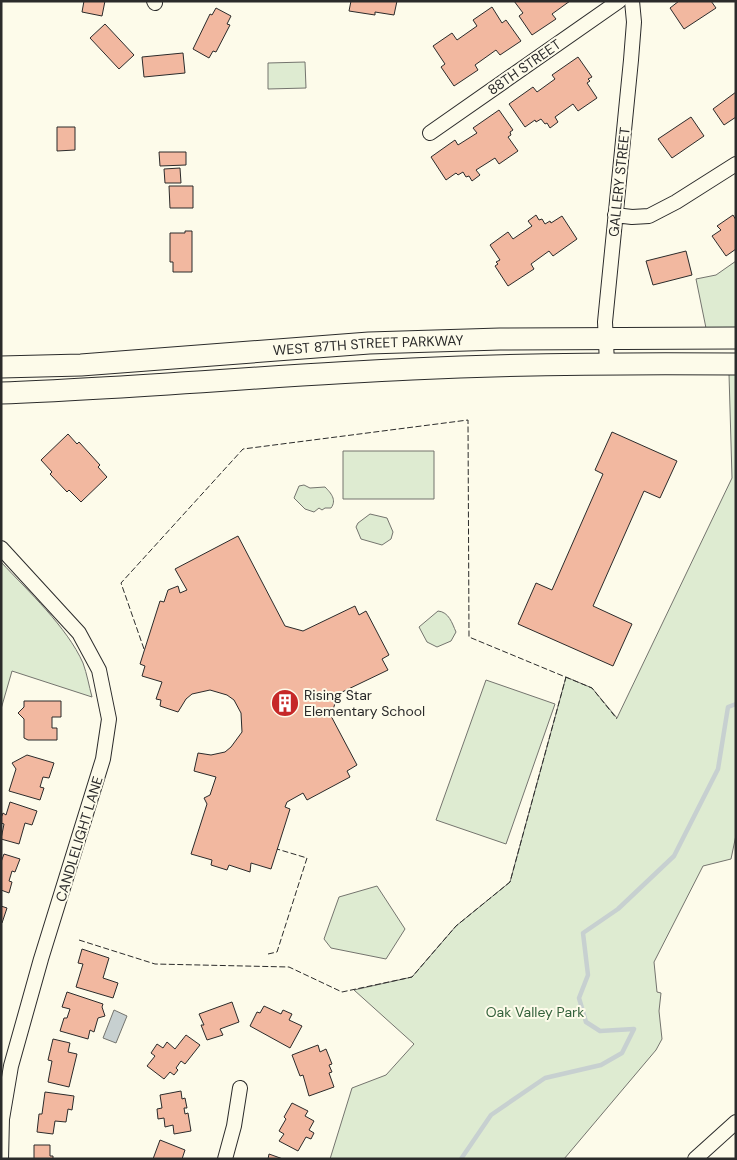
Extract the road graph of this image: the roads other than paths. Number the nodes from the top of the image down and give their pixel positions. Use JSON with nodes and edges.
{"nodes":[{"id":1,"x":619,"y":1,"type":"edge"},
{"id":2,"x":632,"y":1,"type":"edge"},
{"id":3,"x":430,"y":133,"type":"dead end"},
{"id":4,"x":736,"y":164,"type":"edge"},
{"id":5,"x":615,"y":215,"type":"junction"},
{"id":6,"x":606,"y":337,"type":"junction"},
{"id":7,"x":736,"y":338,"type":"edge"},
{"id":8,"x":607,"y":363,"type":"junction"},
{"id":9,"x":736,"y":364,"type":"edge"},
{"id":10,"x":1,"y":367,"type":"edge"},
{"id":11,"x":1,"y":393,"type":"edge"},
{"id":12,"x":1,"y":548,"type":"edge"},
{"id":13,"x":240,"y":1088,"type":"dead end"},
{"id":14,"x":736,"y":1122,"type":"edge"},
{"id":15,"x":2,"y":1159,"type":"edge"},
{"id":16,"x":225,"y":1159,"type":"edge"},
{"id":17,"x":695,"y":1159,"type":"edge"}],
"edges":[{"from":1,"to":3,"type":"street","name":"88TH STREET"},
{"from":2,"to":5,"type":"street","name":"GALLERY STREET"},
{"from":4,"to":5,"type":"street"},
{"from":5,"to":6,"type":"street","name":"GALLERY STREET"},
{"from":6,"to":7,"type":"main road","name":"WEST 87TH STREET PARKWAY"},
{"from":6,"to":8,"type":"street","name":"GALLERY STREET"},
{"from":6,"to":10,"type":"main road","name":"WEST 87TH STREET PARKWAY"},
{"from":8,"to":9,"type":"main road","name":"WEST 87TH STREET PARKWAY"},
{"from":8,"to":11,"type":"main road","name":"WEST 87TH STREET PARKWAY"},
{"from":12,"to":15,"type":"street","name":"CANDLELIGHT LANE"},
{"from":13,"to":16,"type":"street"},
{"from":14,"to":17,"type":"street"}]}
